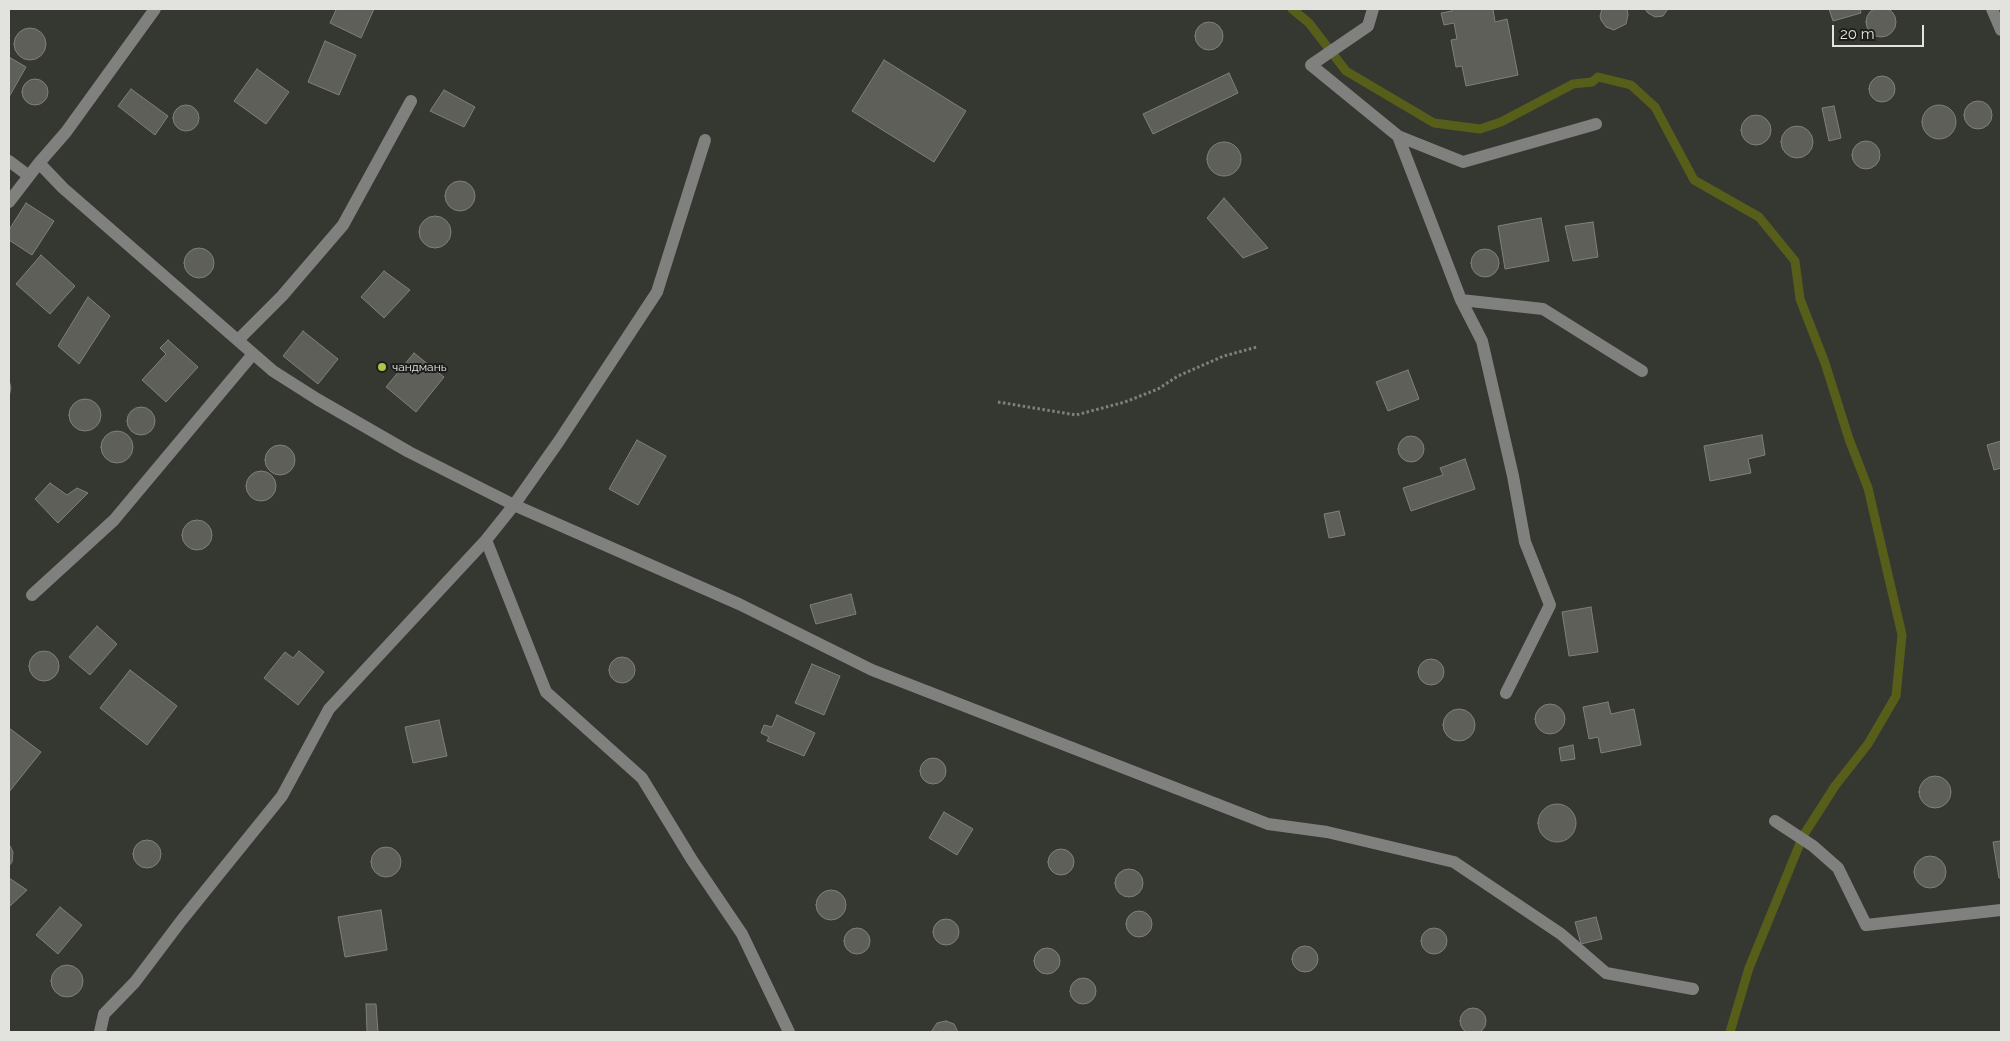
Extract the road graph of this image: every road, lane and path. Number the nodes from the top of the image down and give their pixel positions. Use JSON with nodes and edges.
{"nodes":[{"id":1,"x":155,"y":9,"type":"edge"},
{"id":2,"x":1373,"y":9,"type":"edge"},
{"id":3,"x":1992,"y":9,"type":"edge"},
{"id":4,"x":2001,"y":30,"type":"edge"},
{"id":5,"x":411,"y":101,"type":"dead end"},
{"id":6,"x":1596,"y":124,"type":"dead end"},
{"id":7,"x":1398,"y":136,"type":"junction"},
{"id":8,"x":704,"y":140,"type":"dead end"},
{"id":9,"x":9,"y":161,"type":"edge"},
{"id":10,"x":38,"y":162,"type":"junction"},
{"id":11,"x":29,"y":176,"type":"junction"},
{"id":12,"x":9,"y":202,"type":"edge"},
{"id":13,"x":1461,"y":300,"type":"junction"},
{"id":14,"x":238,"y":340,"type":"junction"},
{"id":15,"x":1257,"y":347,"type":"dead end"},
{"id":16,"x":253,"y":354,"type":"junction"},
{"id":17,"x":1642,"y":371,"type":"dead end"},
{"id":18,"x":998,"y":402,"type":"dead end"},
{"id":19,"x":514,"y":505,"type":"junction"},
{"id":20,"x":486,"y":540,"type":"junction"},
{"id":21,"x":32,"y":596,"type":"dead end"},
{"id":22,"x":1506,"y":693,"type":"dead end"},
{"id":23,"x":1780,"y":824,"type":"dead end"},
{"id":24,"x":2001,"y":910,"type":"edge"},
{"id":25,"x":1693,"y":989,"type":"dead end"},
{"id":26,"x":100,"y":1032,"type":"edge"},
{"id":27,"x":789,"y":1032,"type":"edge"}],
"edges":[{"from":1,"to":10,"type":"street"},
{"from":2,"to":7,"type":"street"},
{"from":3,"to":4,"type":"street"},
{"from":5,"to":14,"type":"street"},
{"from":6,"to":7,"type":"street"},
{"from":7,"to":13,"type":"street"},
{"from":8,"to":19,"type":"street"},
{"from":9,"to":11,"type":"street"},
{"from":10,"to":11,"type":"street"},
{"from":10,"to":14,"type":"street"},
{"from":11,"to":12,"type":"street"},
{"from":13,"to":17,"type":"street"},
{"from":13,"to":22,"type":"street"},
{"from":14,"to":16,"type":"street"},
{"from":15,"to":18,"type":"path"},
{"from":16,"to":19,"type":"street"},
{"from":16,"to":21,"type":"street"},
{"from":19,"to":20,"type":"street"},
{"from":19,"to":25,"type":"street"},
{"from":20,"to":26,"type":"street"},
{"from":20,"to":27,"type":"street"},
{"from":23,"to":24,"type":"street"}]}
